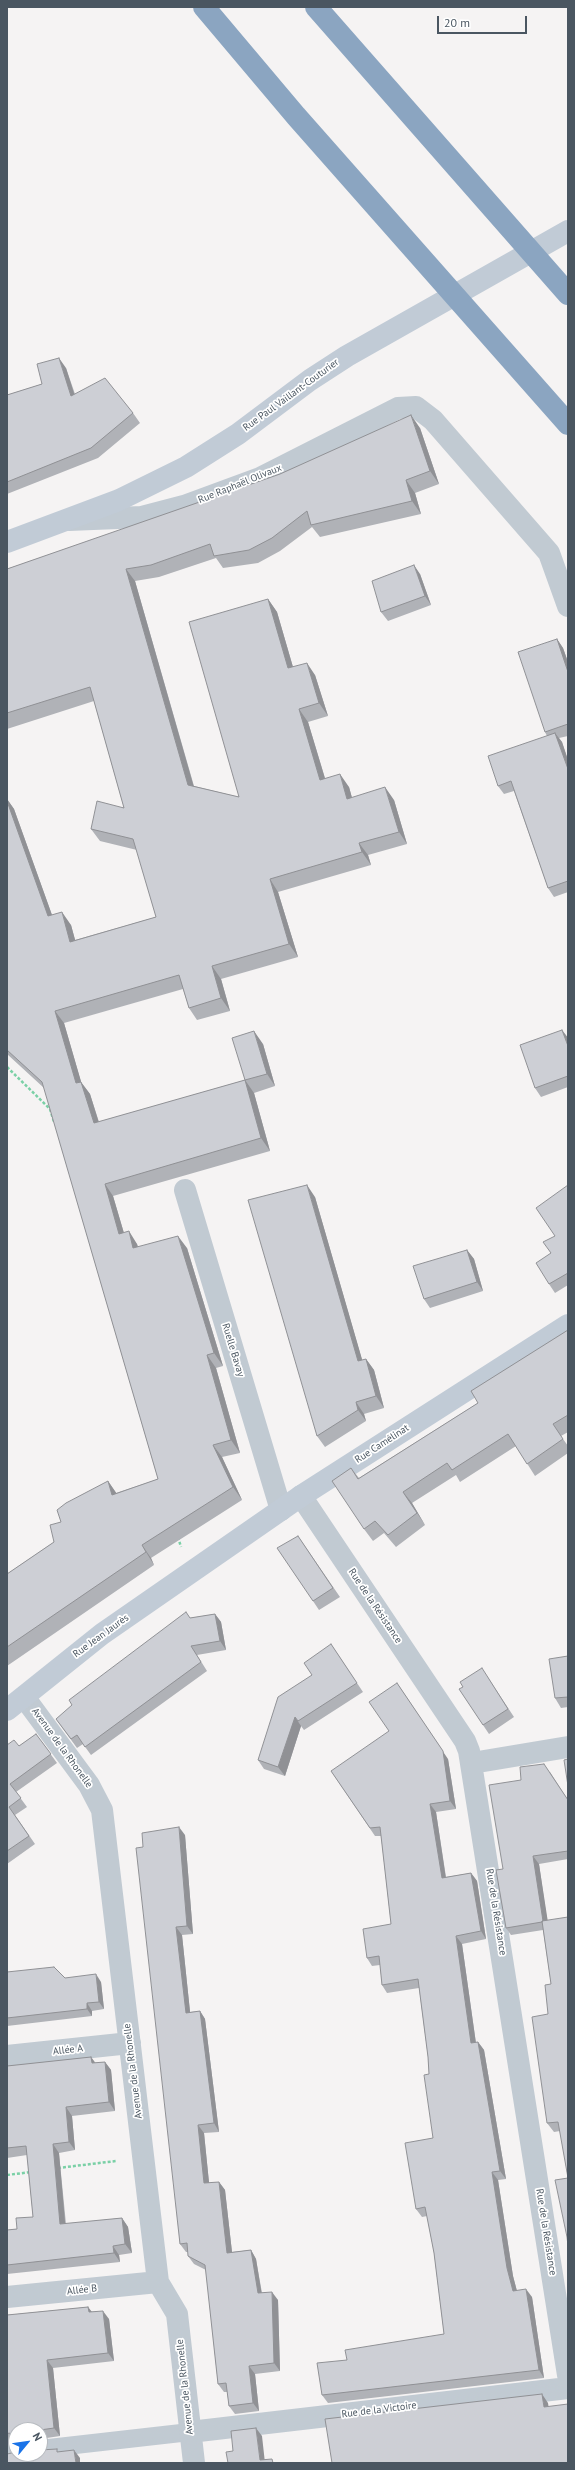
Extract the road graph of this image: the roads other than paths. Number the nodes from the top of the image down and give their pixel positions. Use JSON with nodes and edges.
{"nodes":[{"id":1,"x":204,"y":7,"type":"edge"},
{"id":2,"x":316,"y":7,"type":"edge"},
{"id":3,"x":568,"y":231,"type":"edge"},
{"id":4,"x":568,"y":294,"type":"edge"},
{"id":5,"x":568,"y":424,"type":"edge"},
{"id":6,"x":65,"y":520,"type":"junction"},
{"id":7,"x":7,"y":542,"type":"edge"},
{"id":8,"x":568,"y":606,"type":"edge"},
{"id":9,"x":185,"y":1190,"type":"dead end"},
{"id":10,"x":568,"y":1325,"type":"edge"},
{"id":11,"x":301,"y":1496,"type":"junction"},
{"id":12,"x":281,"y":1510,"type":"junction"},
{"id":13,"x":195,"y":1570,"type":"joint"},
{"id":14,"x":24,"y":1697,"type":"junction"},
{"id":15,"x":7,"y":1710,"type":"edge"},
{"id":16,"x":568,"y":1748,"type":"edge"},
{"id":17,"x":472,"y":1763,"type":"junction"},
{"id":18,"x":130,"y":2043,"type":"junction"},
{"id":19,"x":7,"y":2056,"type":"edge"},
{"id":20,"x":158,"y":2282,"type":"junction"},
{"id":21,"x":7,"y":2297,"type":"edge"},
{"id":22,"x":568,"y":2375,"type":"edge"},
{"id":23,"x":568,"y":2388,"type":"edge"},
{"id":24,"x":190,"y":2432,"type":"junction"},
{"id":25,"x":48,"y":2448,"type":"edge"},
{"id":26,"x":194,"y":2463,"type":"edge"}],
"edges":[{"from":1,"to":5,"type":"highway"},
{"from":2,"to":4,"type":"highway"},
{"from":3,"to":6,"type":"street","name":"Rue Paul Vaillant-Couturier"},
{"from":6,"to":7,"type":"street","name":"Rue Paul Vaillant-Couturier"},
{"from":6,"to":8,"type":"street","name":"Rue Raphaël Olivaux"},
{"from":9,"to":12,"type":"street","name":"Ruelle Bavay"},
{"from":10,"to":11,"type":"street","name":"Rue Camélinat"},
{"from":11,"to":12,"type":"street","name":"Rue Camélinat"},
{"from":11,"to":17,"type":"street","name":"Rue de la Résistance"},
{"from":12,"to":13,"type":"street","name":"Rue Camélinat"},
{"from":13,"to":14,"type":"street","name":"Rue Jean Jaurès"},
{"from":14,"to":15,"type":"street","name":"Rue Jean Jaurès"},
{"from":14,"to":18,"type":"street","name":"Avenue de la Rhonelle"},
{"from":16,"to":17,"type":"street"},
{"from":17,"to":22,"type":"street","name":"Rue de la Résistance"},
{"from":18,"to":19,"type":"street","name":"Allée A"},
{"from":18,"to":20,"type":"street","name":"Avenue de la Rhonelle"},
{"from":20,"to":21,"type":"street","name":"Allée B"},
{"from":20,"to":24,"type":"street","name":"Avenue de la Rhonelle"},
{"from":23,"to":24,"type":"street","name":"Rue de la Victoire"},
{"from":24,"to":25,"type":"lane"},
{"from":24,"to":26,"type":"street","name":"Avenue de la Rhonelle"}]}
